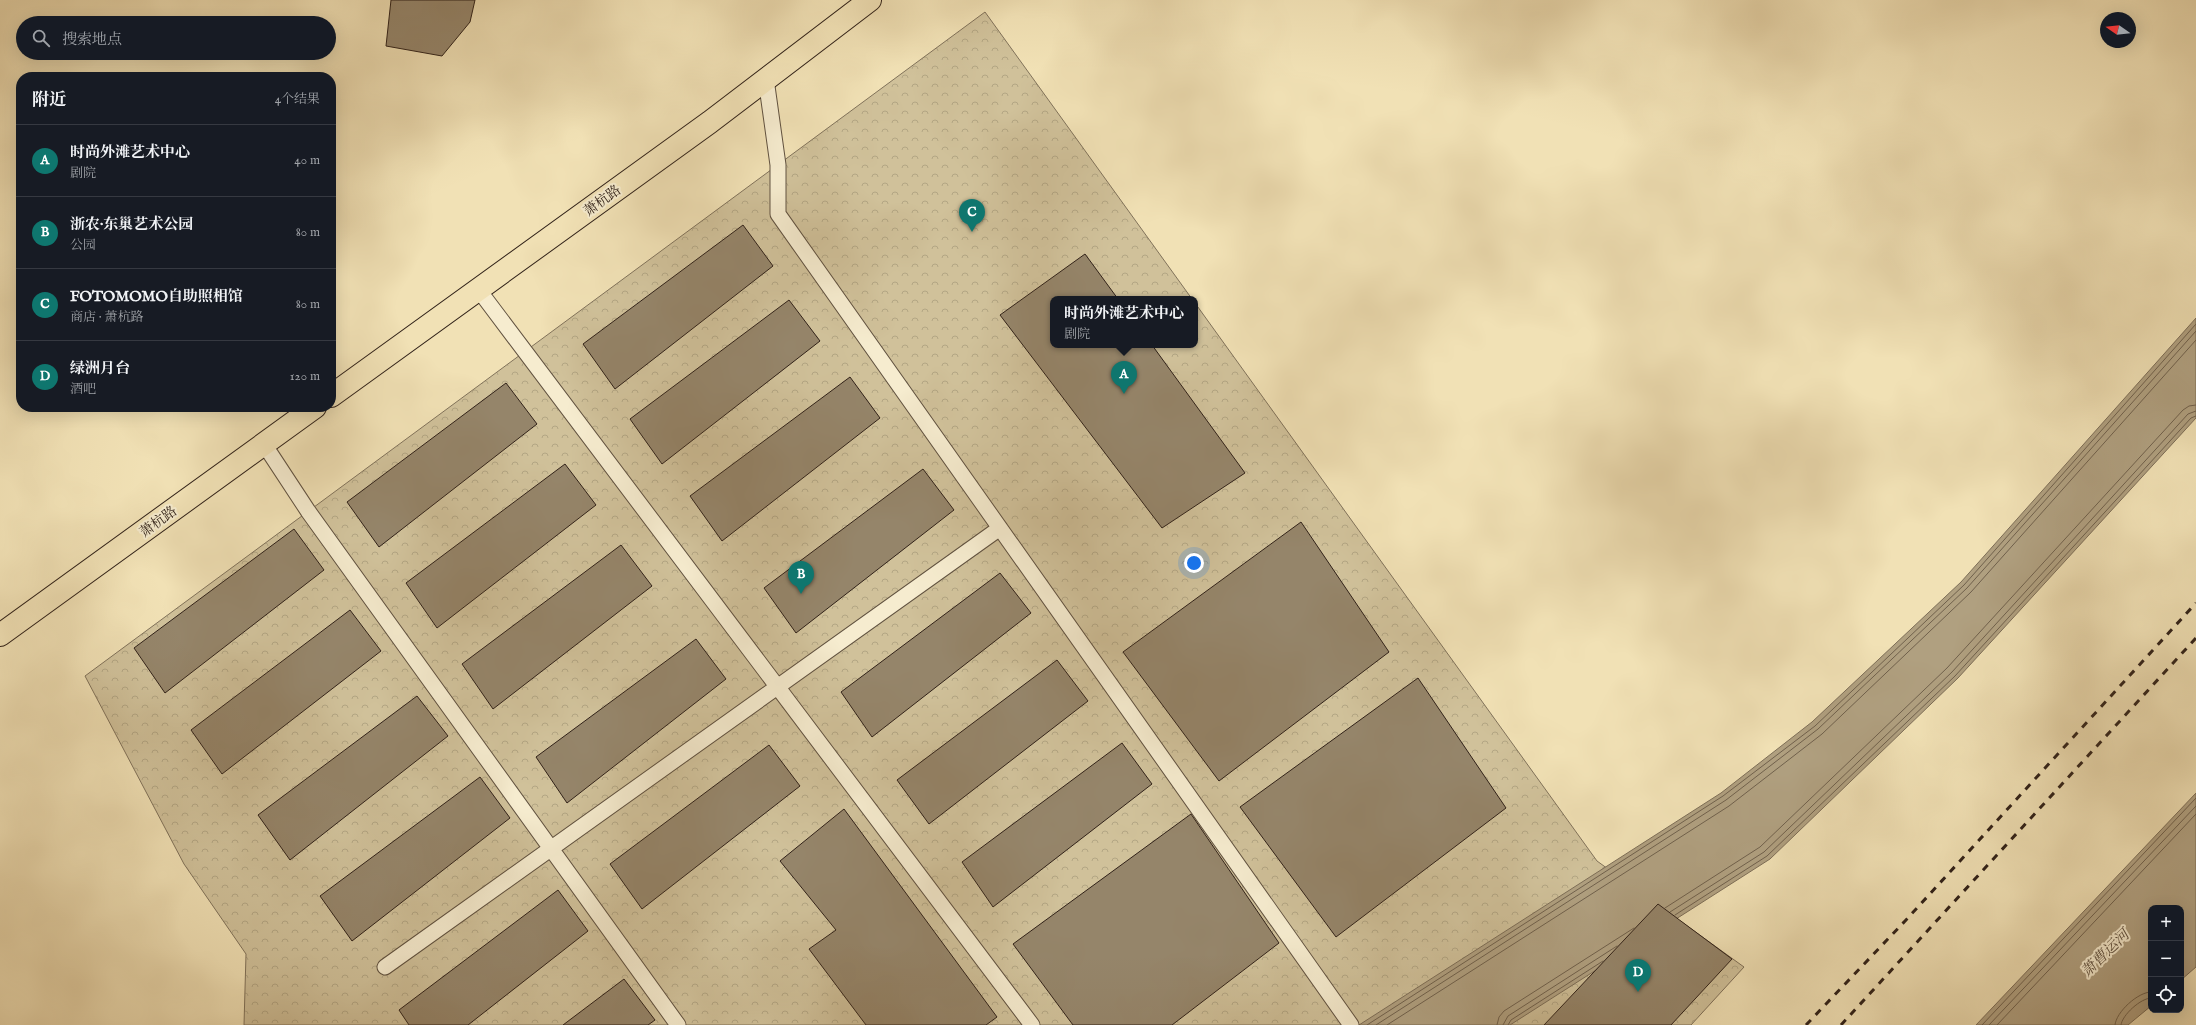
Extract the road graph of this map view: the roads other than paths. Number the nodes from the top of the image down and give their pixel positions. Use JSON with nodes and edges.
{"nodes":[{"id":1,"x":870,"y":0,"type":"edge"},
{"id":2,"x":766,"y":79,"type":"junction"},
{"id":3,"x":478,"y":289,"type":"junction"},
{"id":4,"x":336,"y":392,"type":"edge"},
{"id":5,"x":308,"y":412,"type":"edge"},
{"id":6,"x":264,"y":444,"type":"junction"},
{"id":7,"x":1000,"y":528,"type":"junction"},
{"id":8,"x":0,"y":635,"type":"edge"},
{"id":9,"x":778,"y":687,"type":"junction"},
{"id":10,"x":552,"y":848,"type":"junction"},
{"id":11,"x":385,"y":967,"type":"dead end"},
{"id":12,"x":678,"y":1025,"type":"edge"},
{"id":13,"x":1032,"y":1025,"type":"edge"},
{"id":14,"x":1351,"y":1025,"type":"edge"}],
"edges":[{"from":1,"to":2,"type":"main road","name":"萧杭路"},
{"from":2,"to":3,"type":"main road","name":"萧杭路"},
{"from":2,"to":7,"type":"lane"},
{"from":3,"to":4,"type":"main road","name":"萧杭路"},
{"from":3,"to":9,"type":"lane"},
{"from":5,"to":6,"type":"main road","name":"萧杭路"},
{"from":6,"to":8,"type":"main road","name":"萧杭路"},
{"from":6,"to":10,"type":"lane"},
{"from":7,"to":9,"type":"lane"},
{"from":7,"to":14,"type":"lane"},
{"from":9,"to":10,"type":"lane"},
{"from":9,"to":13,"type":"lane"},
{"from":10,"to":11,"type":"lane"},
{"from":10,"to":12,"type":"lane"}]}
